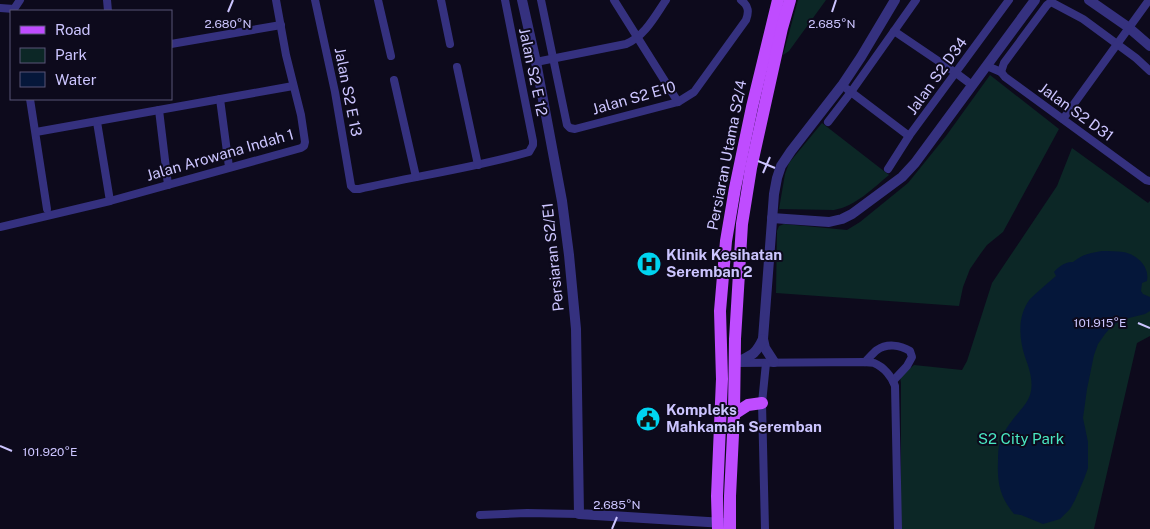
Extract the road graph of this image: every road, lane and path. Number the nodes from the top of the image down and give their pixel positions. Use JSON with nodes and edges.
{"nodes":[{"id":1,"x":20,"y":0,"type":"edge"},
{"id":2,"x":276,"y":0,"type":"edge"},
{"id":3,"x":315,"y":0,"type":"edge"},
{"id":4,"x":378,"y":0,"type":"edge"},
{"id":5,"x":441,"y":0,"type":"edge"},
{"id":6,"x":505,"y":0,"type":"edge"},
{"id":7,"x":522,"y":0,"type":"edge"},
{"id":8,"x":541,"y":0,"type":"edge"},
{"id":9,"x":614,"y":0,"type":"edge"},
{"id":10,"x":666,"y":0,"type":"edge"},
{"id":11,"x":742,"y":0,"type":"edge"},
{"id":12,"x":778,"y":0,"type":"edge"},
{"id":13,"x":790,"y":0,"type":"edge"},
{"id":14,"x":895,"y":0,"type":"edge"},
{"id":15,"x":916,"y":0,"type":"edge"},
{"id":16,"x":1009,"y":0,"type":"edge"},
{"id":17,"x":1035,"y":0,"type":"edge"},
{"id":18,"x":1089,"y":0,"type":"edge"},
{"id":19,"x":1149,"y":0,"type":"edge"},
{"id":20,"x":0,"y":8,"type":"edge"},
{"id":21,"x":14,"y":10,"type":"edge"},
{"id":22,"x":281,"y":25,"type":"junction"},
{"id":23,"x":1128,"y":27,"type":"junction"},
{"id":24,"x":894,"y":31,"type":"junction"},
{"id":25,"x":638,"y":37,"type":"junction"},
{"id":26,"x":172,"y":44,"type":"edge"},
{"id":27,"x":450,"y":44,"type":"dead end"},
{"id":28,"x":1117,"y":45,"type":"junction"},
{"id":29,"x":1150,"y":46,"type":"edge"},
{"id":30,"x":391,"y":56,"type":"dead end"},
{"id":31,"x":552,"y":59,"type":"junction"},
{"id":32,"x":536,"y":62,"type":"junction"},
{"id":33,"x":987,"y":66,"type":"junction"},
{"id":34,"x":457,"y":67,"type":"dead end"},
{"id":35,"x":1150,"y":71,"type":"edge"},
{"id":36,"x":1001,"y":72,"type":"junction"},
{"id":37,"x":956,"y":73,"type":"junction"},
{"id":38,"x":394,"y":80,"type":"dead end"},
{"id":39,"x":843,"y":84,"type":"junction"},
{"id":40,"x":972,"y":85,"type":"junction"},
{"id":41,"x":293,"y":86,"type":"junction"},
{"id":42,"x":851,"y":92,"type":"junction"},
{"id":43,"x":220,"y":99,"type":"junction"},
{"id":44,"x":30,"y":100,"type":"edge"},
{"id":45,"x":678,"y":102,"type":"junction"},
{"id":46,"x":159,"y":110,"type":"junction"},
{"id":47,"x":1063,"y":119,"type":"junction"},
{"id":48,"x":97,"y":122,"type":"junction"},
{"id":49,"x":828,"y":122,"type":"dead end"},
{"id":50,"x":36,"y":132,"type":"junction"},
{"id":51,"x":909,"y":136,"type":"junction"},
{"id":52,"x":478,"y":164,"type":"junction"},
{"id":53,"x":229,"y":167,"type":"junction"},
{"id":54,"x":888,"y":169,"type":"dead end"},
{"id":55,"x":416,"y":177,"type":"junction"},
{"id":56,"x":1150,"y":181,"type":"edge"},
{"id":57,"x":168,"y":185,"type":"junction"},
{"id":58,"x":110,"y":201,"type":"junction"},
{"id":59,"x":47,"y":209,"type":"dead end"},
{"id":60,"x":772,"y":218,"type":"junction"},
{"id":61,"x":0,"y":227,"type":"edge"},
{"id":62,"x":763,"y":339,"type":"junction"},
{"id":63,"x":865,"y":362,"type":"junction"},
{"id":64,"x":735,"y":363,"type":"junction"},
{"id":65,"x":770,"y":363,"type":"junction"},
{"id":66,"x":722,"y":379,"type":"junction"},
{"id":67,"x":894,"y":381,"type":"junction"},
{"id":68,"x":762,"y":403,"type":"junction"},
{"id":69,"x":734,"y":414,"type":"junction"},
{"id":70,"x":579,"y":514,"type":"junction"},
{"id":71,"x":480,"y":515,"type":"dead end"},
{"id":72,"x":724,"y":526,"type":"edge"},
{"id":73,"x":764,"y":529,"type":"edge"},
{"id":74,"x":898,"y":529,"type":"edge"}],
"edges":[{"from":1,"to":21,"type":"street"},
{"from":2,"to":22,"type":"street","name":"Jalan Arowana Indah 1"},
{"from":3,"to":55,"type":"street","name":"Jalan S2 E 13"},
{"from":4,"to":30,"type":"street"},
{"from":5,"to":27,"type":"street"},
{"from":6,"to":52,"type":"street","name":"Jalan S2 E 12"},
{"from":7,"to":32,"type":"street","name":"Persiaran S2/E1"},
{"from":8,"to":31,"type":"street"},
{"from":9,"to":25,"type":"street"},
{"from":10,"to":25,"type":"street"},
{"from":11,"to":45,"type":"street","name":"Jalan S2 E10"},
{"from":12,"to":66,"type":"main road","name":"Persiaran Utama S2/4"},
{"from":13,"to":64,"type":"main road","name":"Persiaran Utama S2/4"},
{"from":14,"to":39,"type":"street"},
{"from":15,"to":24,"type":"street"},
{"from":16,"to":37,"type":"street","name":"Jalan S2 D34"},
{"from":17,"to":33,"type":"street"},
{"from":18,"to":23,"type":"street"},
{"from":19,"to":23,"type":"street"},
{"from":20,"to":21,"type":"street"},
{"from":22,"to":26,"type":"street"},
{"from":22,"to":41,"type":"street","name":"Jalan Arowana Indah 1"},
{"from":23,"to":28,"type":"street"},
{"from":23,"to":29,"type":"street"},
{"from":24,"to":37,"type":"street"},
{"from":24,"to":42,"type":"street"},
{"from":25,"to":31,"type":"street"},
{"from":25,"to":45,"type":"street"},
{"from":28,"to":35,"type":"street"},
{"from":28,"to":36,"type":"street"},
{"from":28,"to":47,"type":"street"},
{"from":31,"to":32,"type":"street"},
{"from":31,"to":45,"type":"street","name":"Jalan S2 E10"},
{"from":32,"to":70,"type":"street","name":"Persiaran S2/E1"},
{"from":33,"to":36,"type":"street","name":"Jalan S2 D31"},
{"from":33,"to":40,"type":"street"},
{"from":34,"to":52,"type":"street"},
{"from":36,"to":47,"type":"street","name":"Jalan S2 D31"},
{"from":37,"to":40,"type":"street"},
{"from":37,"to":51,"type":"street","name":"Jalan S2 D34"},
{"from":38,"to":55,"type":"street"},
{"from":39,"to":42,"type":"street"},
{"from":39,"to":60,"type":"street"},
{"from":40,"to":60,"type":"street"},
{"from":41,"to":43,"type":"street"},
{"from":41,"to":53,"type":"street","name":"Jalan Arowana Indah 1"},
{"from":42,"to":49,"type":"street"},
{"from":42,"to":51,"type":"street"},
{"from":43,"to":46,"type":"street"},
{"from":43,"to":53,"type":"street"},
{"from":44,"to":50,"type":"street"},
{"from":46,"to":48,"type":"street"},
{"from":46,"to":57,"type":"street"},
{"from":47,"to":56,"type":"street","name":"Jalan S2 D31"},
{"from":48,"to":50,"type":"street"},
{"from":48,"to":58,"type":"street"},
{"from":50,"to":59,"type":"street"},
{"from":51,"to":54,"type":"street","name":"Jalan S2 D34"},
{"from":52,"to":55,"type":"street"},
{"from":53,"to":57,"type":"street","name":"Jalan Arowana Indah 1"},
{"from":57,"to":58,"type":"street","name":"Jalan Arowana Indah 1"},
{"from":58,"to":61,"type":"street","name":"Jalan Arowana Indah 1"},
{"from":60,"to":62,"type":"street"},
{"from":62,"to":64,"type":"street"},
{"from":62,"to":65,"type":"street"},
{"from":63,"to":65,"type":"street"},
{"from":63,"to":67,"type":"street"},
{"from":63,"to":67,"type":"street"},
{"from":64,"to":65,"type":"street"},
{"from":64,"to":66,"type":"main road"},
{"from":64,"to":69,"type":"main road","name":"Persiaran Utama S2/4"},
{"from":65,"to":68,"type":"street"},
{"from":66,"to":72,"type":"main road","name":"Persiaran Utama S2/4"},
{"from":67,"to":74,"type":"street"},
{"from":68,"to":69,"type":"main road"},
{"from":68,"to":73,"type":"street"},
{"from":69,"to":72,"type":"main road","name":"Persiaran Utama S2/4"},
{"from":70,"to":71,"type":"street"},
{"from":70,"to":72,"type":"street"}]}
